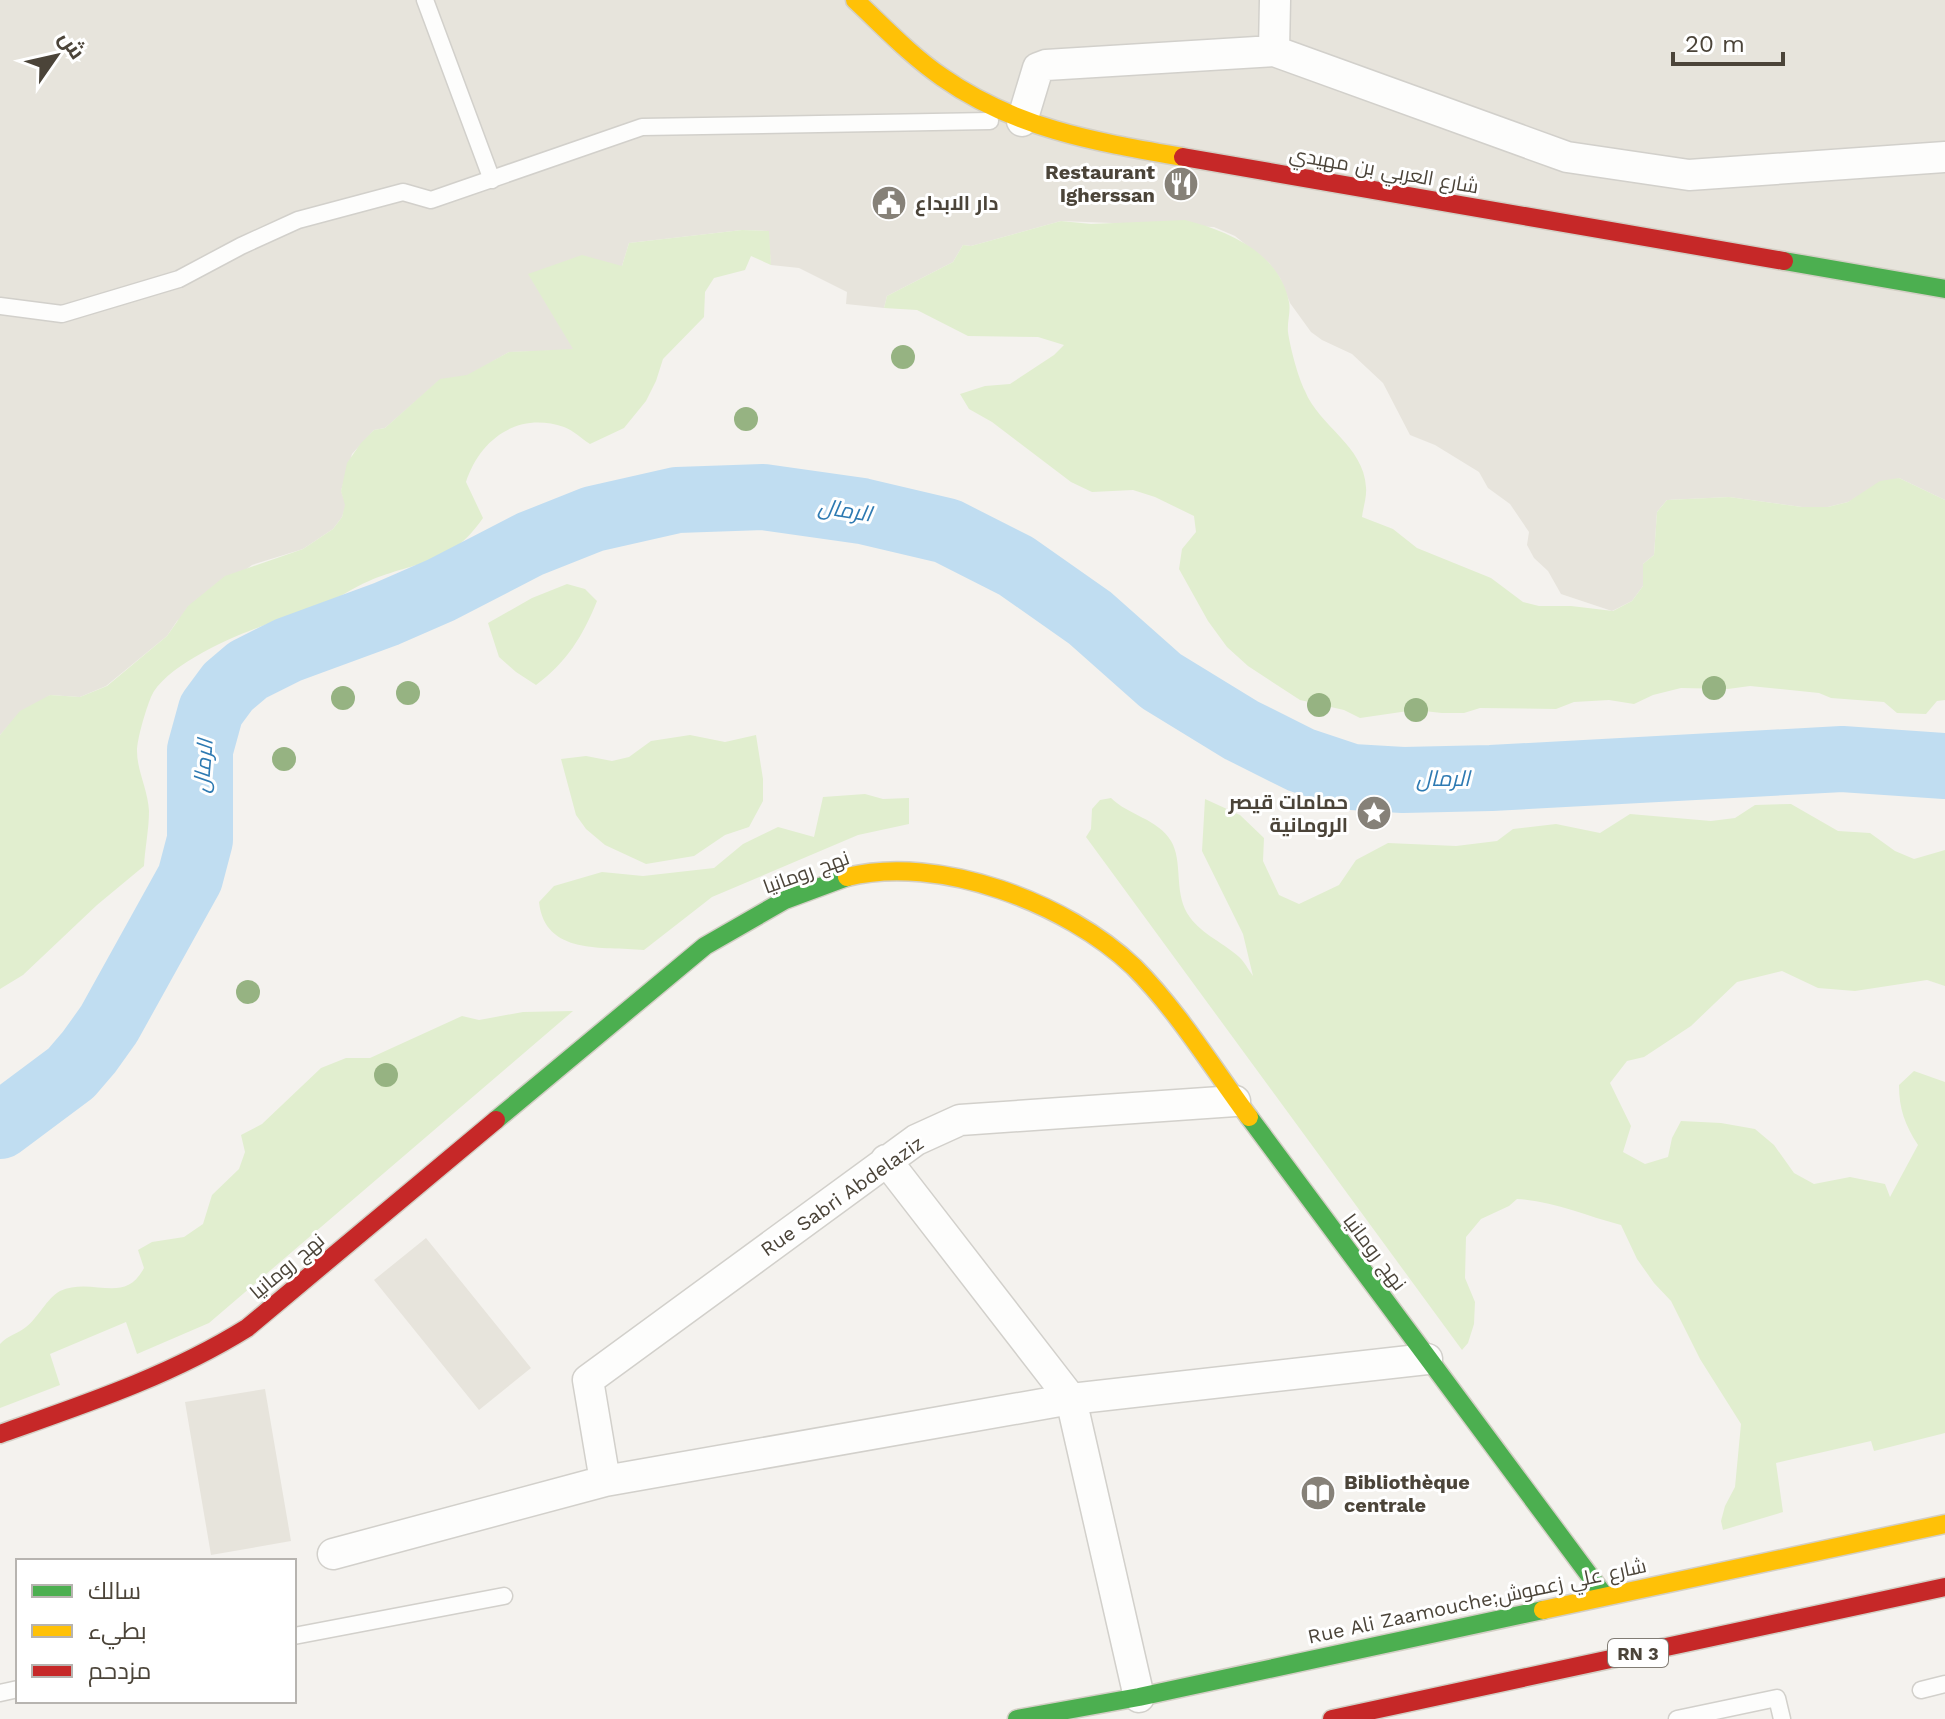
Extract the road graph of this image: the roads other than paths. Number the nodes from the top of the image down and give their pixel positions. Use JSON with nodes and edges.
{"nodes":[{"id":1,"x":425,"y":0,"type":"edge"},
{"id":2,"x":1275,"y":0,"type":"edge"},
{"id":3,"x":862,"y":2,"type":"edge"},
{"id":4,"x":1274,"y":51,"type":"junction"},
{"id":5,"x":1022,"y":121,"type":"junction"},
{"id":6,"x":1945,"y":157,"type":"edge"},
{"id":7,"x":492,"y":180,"type":"junction"},
{"id":8,"x":1944,"y":283,"type":"edge"},
{"id":9,"x":0,"y":306,"type":"edge"},
{"id":10,"x":1235,"y":1101,"type":"junction"},
{"id":11,"x":886,"y":1160,"type":"junction"},
{"id":12,"x":1427,"y":1359,"type":"junction"},
{"id":13,"x":1071,"y":1399,"type":"junction"},
{"id":14,"x":0,"y":1434,"type":"edge"},
{"id":15,"x":605,"y":1481,"type":"junction"},
{"id":16,"x":1945,"y":1524,"type":"edge"},
{"id":17,"x":333,"y":1554,"type":"dead end"},
{"id":18,"x":1945,"y":1587,"type":"edge"},
{"id":19,"x":1604,"y":1595,"type":"junction"},
{"id":20,"x":504,"y":1596,"type":"dead end"},
{"id":21,"x":296,"y":1636,"type":"edge"},
{"id":22,"x":1945,"y":1684,"type":"edge"},
{"id":23,"x":1921,"y":1690,"type":"dead end"},
{"id":24,"x":1139,"y":1697,"type":"junction"},
{"id":25,"x":1017,"y":1719,"type":"edge"},
{"id":26,"x":1332,"y":1719,"type":"edge"},
{"id":27,"x":1677,"y":1719,"type":"edge"},
{"id":28,"x":1782,"y":1719,"type":"edge"}],
"edges":[{"from":1,"to":7,"type":"lane"},
{"from":2,"to":4,"type":"street"},
{"from":3,"to":5,"type":"street","name":"شارع العربي بن مهيدي"},
{"from":4,"to":5,"type":"street"},
{"from":4,"to":6,"type":"street"},
{"from":5,"to":7,"type":"lane"},
{"from":5,"to":8,"type":"street","name":"شارع العربي بن مهيدي"},
{"from":7,"to":9,"type":"lane"},
{"from":10,"to":11,"type":"street","name":"Rue Sabri Abdelaziz"},
{"from":10,"to":12,"type":"street","name":"نهج رومانيا"},
{"from":10,"to":14,"type":"street","name":"نهج رومانيا"},
{"from":11,"to":13,"type":"street"},
{"from":11,"to":15,"type":"street","name":"Rue Sabri Abdelaziz"},
{"from":12,"to":13,"type":"street"},
{"from":12,"to":19,"type":"street","name":"نهج رومانيا"},
{"from":13,"to":15,"type":"street"},
{"from":13,"to":24,"type":"street"},
{"from":15,"to":17,"type":"street"},
{"from":16,"to":19,"type":"street","name":"Rue Ali Zaamouche;شارع علي زعموش"},
{"from":18,"to":26,"type":"street","number":"RN 3"},
{"from":19,"to":24,"type":"street","name":"Rue Ali Zaamouche;شارع علي زعموش"},
{"from":20,"to":21,"type":"lane"},
{"from":22,"to":23,"type":"lane"},
{"from":24,"to":25,"type":"street","name":"Rue Ali Zaamouche;شارع علي زعموش"},
{"from":27,"to":28,"type":"lane"}]}
